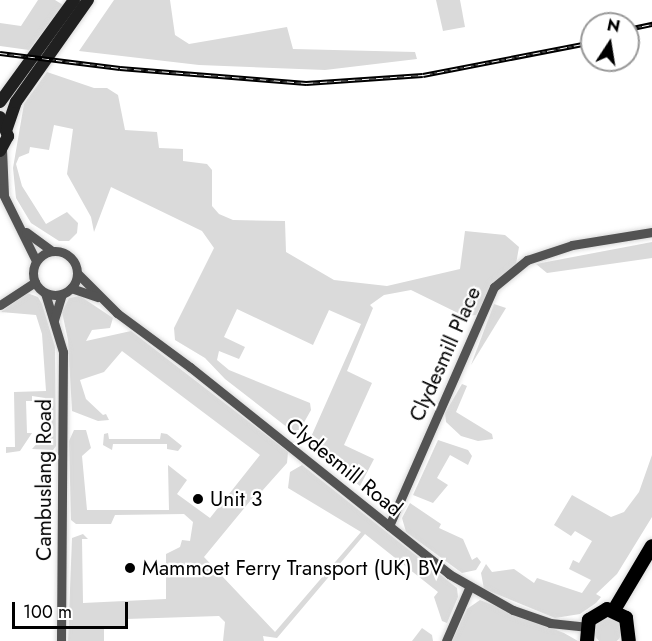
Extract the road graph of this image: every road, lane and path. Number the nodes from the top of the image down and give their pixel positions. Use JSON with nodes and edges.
{"nodes":[{"id":1,"x":74,"y":0,"type":"edge"},
{"id":2,"x":88,"y":0,"type":"edge"},
{"id":3,"x":0,"y":102,"type":"edge"},
{"id":4,"x":0,"y":117,"type":"edge"},
{"id":5,"x":7,"y":128,"type":"junction"},
{"id":6,"x":1,"y":150,"type":"edge"},
{"id":7,"x":2,"y":192,"type":"edge"},
{"id":8,"x":19,"y":227,"type":"junction"},
{"id":9,"x":652,"y":232,"type":"edge"},
{"id":10,"x":52,"y":251,"type":"junction"},
{"id":11,"x":36,"y":261,"type":"junction"},
{"id":12,"x":77,"y":273,"type":"junction"},
{"id":13,"x":35,"y":282,"type":"junction"},
{"id":14,"x":71,"y":288,"type":"junction"},
{"id":15,"x":45,"y":293,"type":"junction"},
{"id":16,"x":62,"y":294,"type":"junction"},
{"id":17,"x":97,"y":297,"type":"junction"},
{"id":18,"x":0,"y":305,"type":"edge"},
{"id":19,"x":54,"y":320,"type":"junction"},
{"id":20,"x":389,"y":526,"type":"junction"},
{"id":21,"x":652,"y":546,"type":"edge"},
{"id":22,"x":469,"y":588,"type":"junction"},
{"id":23,"x":614,"y":610,"type":"junction"},
{"id":24,"x":586,"y":627,"type":"junction"},
{"id":25,"x":61,"y":641,"type":"edge"},
{"id":26,"x":446,"y":641,"type":"edge"},
{"id":27,"x":587,"y":641,"type":"edge"},
{"id":28,"x":629,"y":641,"type":"edge"}],
"edges":[{"from":1,"to":3,"type":"street"},
{"from":2,"to":5,"type":"street"},
{"from":4,"to":5,"type":"street"},
{"from":5,"to":6,"type":"street"},
{"from":6,"to":7,"type":"street"},
{"from":7,"to":8,"type":"street"},
{"from":8,"to":10,"type":"street"},
{"from":8,"to":11,"type":"street"},
{"from":9,"to":20,"type":"street","name":"Clydesmill Place"},
{"from":10,"to":11,"type":"street"},
{"from":10,"to":12,"type":"street"},
{"from":11,"to":13,"type":"street"},
{"from":12,"to":14,"type":"street"},
{"from":12,"to":17,"type":"street","name":"Clydesmill Road"},
{"from":13,"to":15,"type":"street"},
{"from":13,"to":18,"type":"street"},
{"from":14,"to":16,"type":"street"},
{"from":14,"to":17,"type":"street","name":"Clydesmill Road"},
{"from":15,"to":16,"type":"street"},
{"from":15,"to":19,"type":"street","name":"Cambuslang Road"},
{"from":16,"to":19,"type":"street"},
{"from":17,"to":20,"type":"street","name":"Clydesmill Road"},
{"from":19,"to":25,"type":"street","name":"Cambuslang Road"},
{"from":20,"to":22,"type":"street","name":"Clydesmill Road"},
{"from":21,"to":23,"type":"main road"},
{"from":22,"to":24,"type":"street","name":"Clydesmill Road"},
{"from":22,"to":26,"type":"street"},
{"from":23,"to":24,"type":"main road"},
{"from":23,"to":28,"type":"main road"},
{"from":24,"to":27,"type":"main road"}]}
